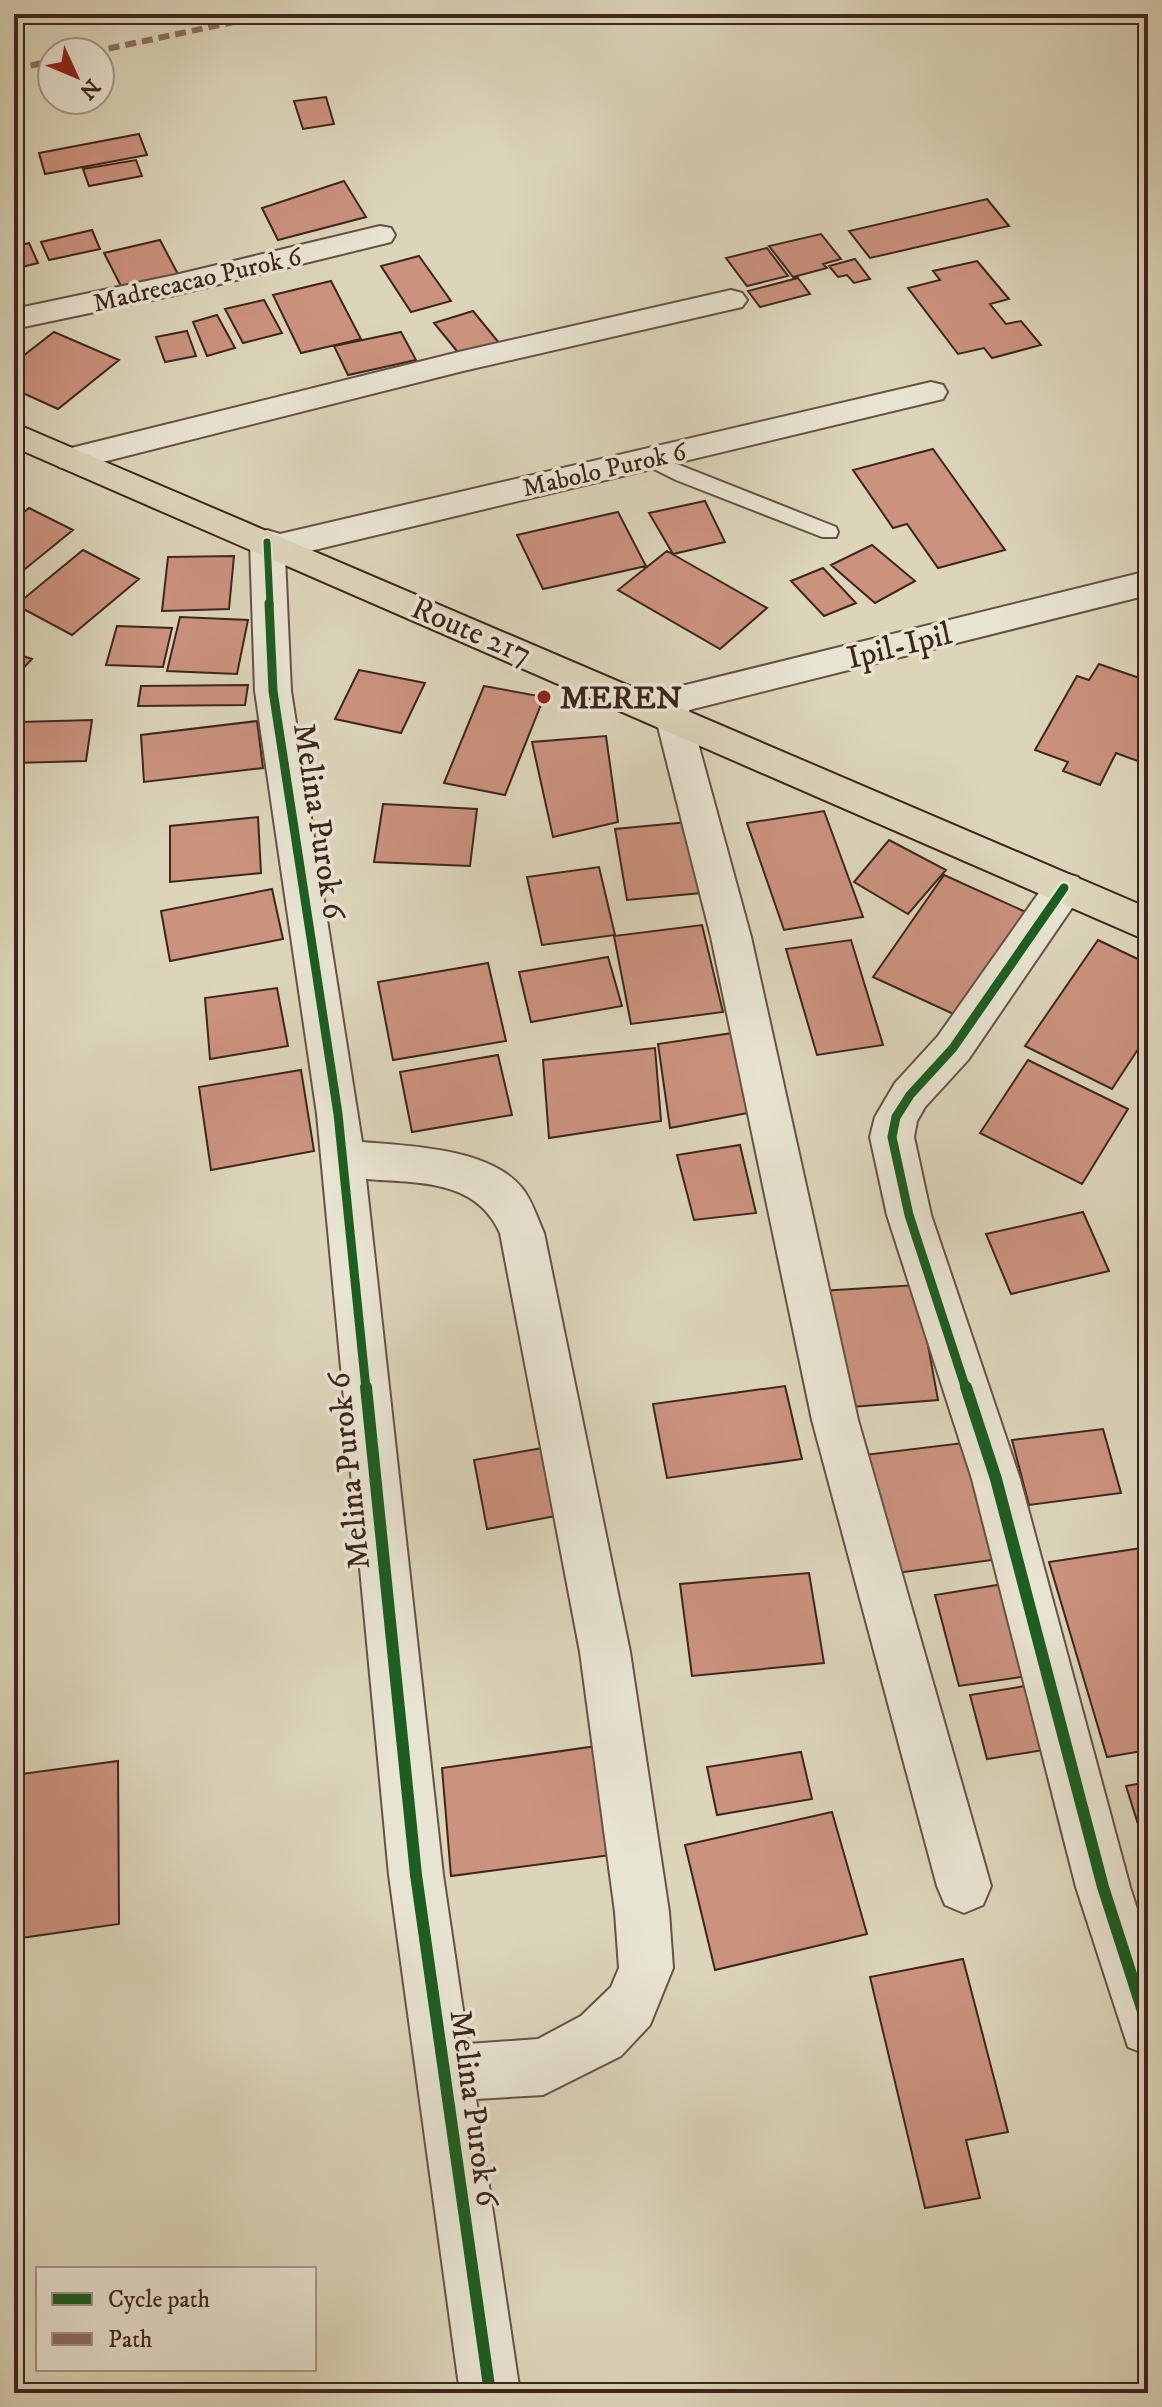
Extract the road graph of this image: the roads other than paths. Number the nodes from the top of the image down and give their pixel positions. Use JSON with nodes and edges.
{"nodes":[{"id":1,"x":380,"y":235,"type":"dead end"},
{"id":2,"x":731,"y":300,"type":"dead end"},
{"id":3,"x":14,"y":319,"type":"edge"},
{"id":4,"x":931,"y":392,"type":"dead end"},
{"id":5,"x":14,"y":434,"type":"edge"},
{"id":6,"x":71,"y":459,"type":"junction"},
{"id":7,"x":649,"y":459,"type":"junction"},
{"id":8,"x":829,"y":532,"type":"dead end"},
{"id":9,"x":272,"y":544,"type":"junction"},
{"id":10,"x":1148,"y":583,"type":"edge"},
{"id":11,"x":662,"y":712,"type":"junction"},
{"id":12,"x":1064,"y":888,"type":"junction"},
{"id":13,"x":1148,"y":925,"type":"edge"},
{"id":14,"x":342,"y":1158,"type":"junction"},
{"id":15,"x":964,"y":1886,"type":"dead end"},
{"id":16,"x":1148,"y":2027,"type":"edge"},
{"id":17,"x":443,"y":2073,"type":"junction"},
{"id":18,"x":490,"y":2393,"type":"edge"}],
"edges":[{"from":1,"to":3,"type":"street","name":"Madrecacao Purok 6"},
{"from":2,"to":6,"type":"street"},
{"from":4,"to":7,"type":"street","name":"Mabolo Purok 6"},
{"from":5,"to":6,"type":"main road","name":"Route 217"},
{"from":6,"to":9,"type":"main road","name":"Route 217"},
{"from":7,"to":8,"type":"lane"},
{"from":7,"to":9,"type":"street","name":"Mabolo Purok 6"},
{"from":9,"to":11,"type":"main road","name":"Route 217"},
{"from":9,"to":14,"type":"street","name":"Melina Purok 6"},
{"from":10,"to":11,"type":"street","name":"Ipil-Ipil"},
{"from":11,"to":12,"type":"main road","name":"Route 217"},
{"from":11,"to":15,"type":"street"},
{"from":12,"to":13,"type":"main road","name":"Route 217"},
{"from":12,"to":16,"type":"street"},
{"from":14,"to":17,"type":"street","name":"Melina Purok 6"},
{"from":14,"to":17,"type":"street"},
{"from":17,"to":18,"type":"street","name":"Melina Purok 6"}]}
